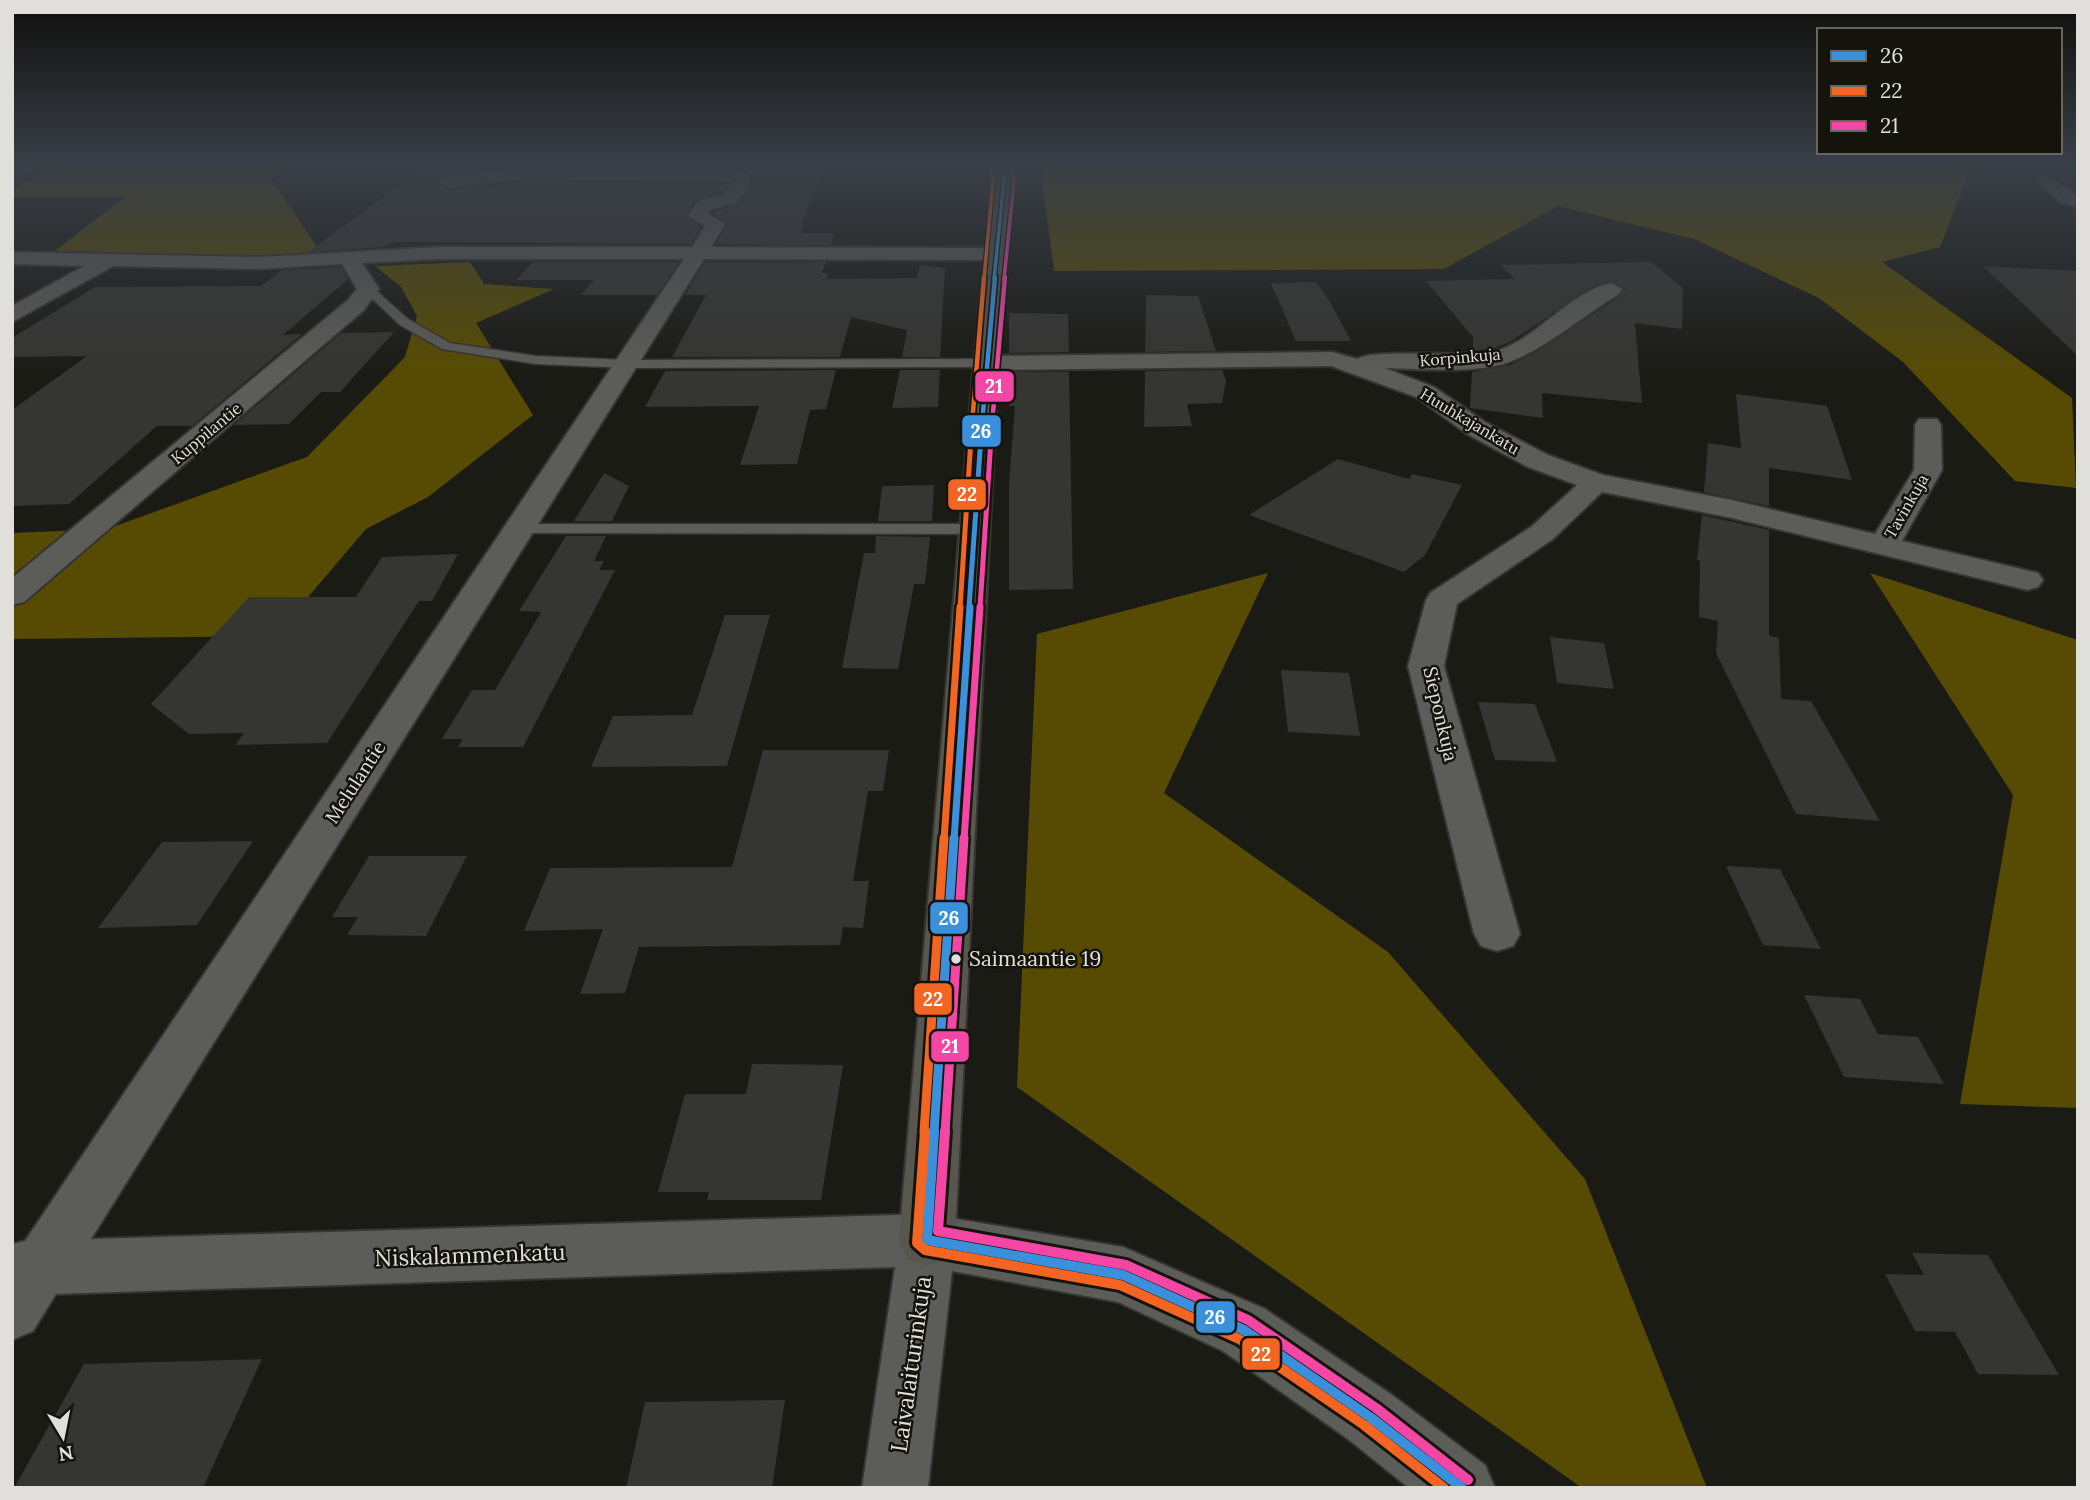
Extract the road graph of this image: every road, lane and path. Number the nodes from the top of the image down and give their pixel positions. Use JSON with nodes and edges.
{"nodes":[{"id":1,"x":711,"y":232,"type":"edge"},
{"id":2,"x":998,"y":232,"type":"edge"},
{"id":3,"x":698,"y":253,"type":"junction"},
{"id":4,"x":995,"y":254,"type":"junction"},
{"id":5,"x":12,"y":258,"type":"edge"},
{"id":6,"x":349,"y":259,"type":"junction"},
{"id":7,"x":107,"y":261,"type":"junction"},
{"id":8,"x":368,"y":289,"type":"junction"},
{"id":9,"x":1611,"y":289,"type":"dead end"},
{"id":10,"x":12,"y":315,"type":"edge"},
{"id":11,"x":1332,"y":359,"type":"junction"},
{"id":12,"x":986,"y":363,"type":"junction"},
{"id":13,"x":626,"y":364,"type":"junction"},
{"id":14,"x":1928,"y":425,"type":"dead end"},
{"id":15,"x":1596,"y":482,"type":"junction"},
{"id":16,"x":519,"y":529,"type":"junction"},
{"id":17,"x":975,"y":529,"type":"junction"},
{"id":18,"x":1884,"y":545,"type":"junction"},
{"id":19,"x":2027,"y":580,"type":"dead end"},
{"id":20,"x":12,"y":595,"type":"edge"},
{"id":21,"x":1497,"y":934,"type":"dead end"},
{"id":22,"x":927,"y":1240,"type":"junction"},
{"id":23,"x":22,"y":1283,"type":"edge"},
{"id":24,"x":895,"y":1488,"type":"edge"},
{"id":25,"x":1462,"y":1488,"type":"edge"}],
"edges":[{"from":1,"to":3,"type":"street","name":"Melulantie"},
{"from":2,"to":4,"type":"street"},
{"from":3,"to":4,"type":"street"},
{"from":3,"to":6,"type":"street"},
{"from":3,"to":13,"type":"street","name":"Melulantie"},
{"from":4,"to":12,"type":"street"},
{"from":5,"to":7,"type":"street"},
{"from":6,"to":7,"type":"street"},
{"from":6,"to":8,"type":"street"},
{"from":7,"to":10,"type":"street"},
{"from":8,"to":13,"type":"lane"},
{"from":8,"to":20,"type":"street","name":"Kuppilantie"},
{"from":9,"to":11,"type":"street","name":"Korpinkuja"},
{"from":11,"to":12,"type":"street","name":"Huuhkajankatu"},
{"from":11,"to":15,"type":"street","name":"Huuhkajankatu"},
{"from":12,"to":13,"type":"lane"},
{"from":12,"to":17,"type":"street"},
{"from":13,"to":16,"type":"street","name":"Melulantie"},
{"from":14,"to":18,"type":"street","name":"Tavinkuja"},
{"from":15,"to":18,"type":"street","name":"Huuhkajankatu"},
{"from":15,"to":21,"type":"street","name":"Sieponkuja"},
{"from":16,"to":17,"type":"lane"},
{"from":16,"to":23,"type":"street","name":"Melulantie"},
{"from":17,"to":22,"type":"street"},
{"from":18,"to":19,"type":"street","name":"Huuhkajankatu"},
{"from":22,"to":23,"type":"street","name":"Niskalammenkatu"},
{"from":22,"to":24,"type":"street","name":"Laivalaiturinkuja"},
{"from":22,"to":25,"type":"street","name":"Niskalammenkatu"}]}
